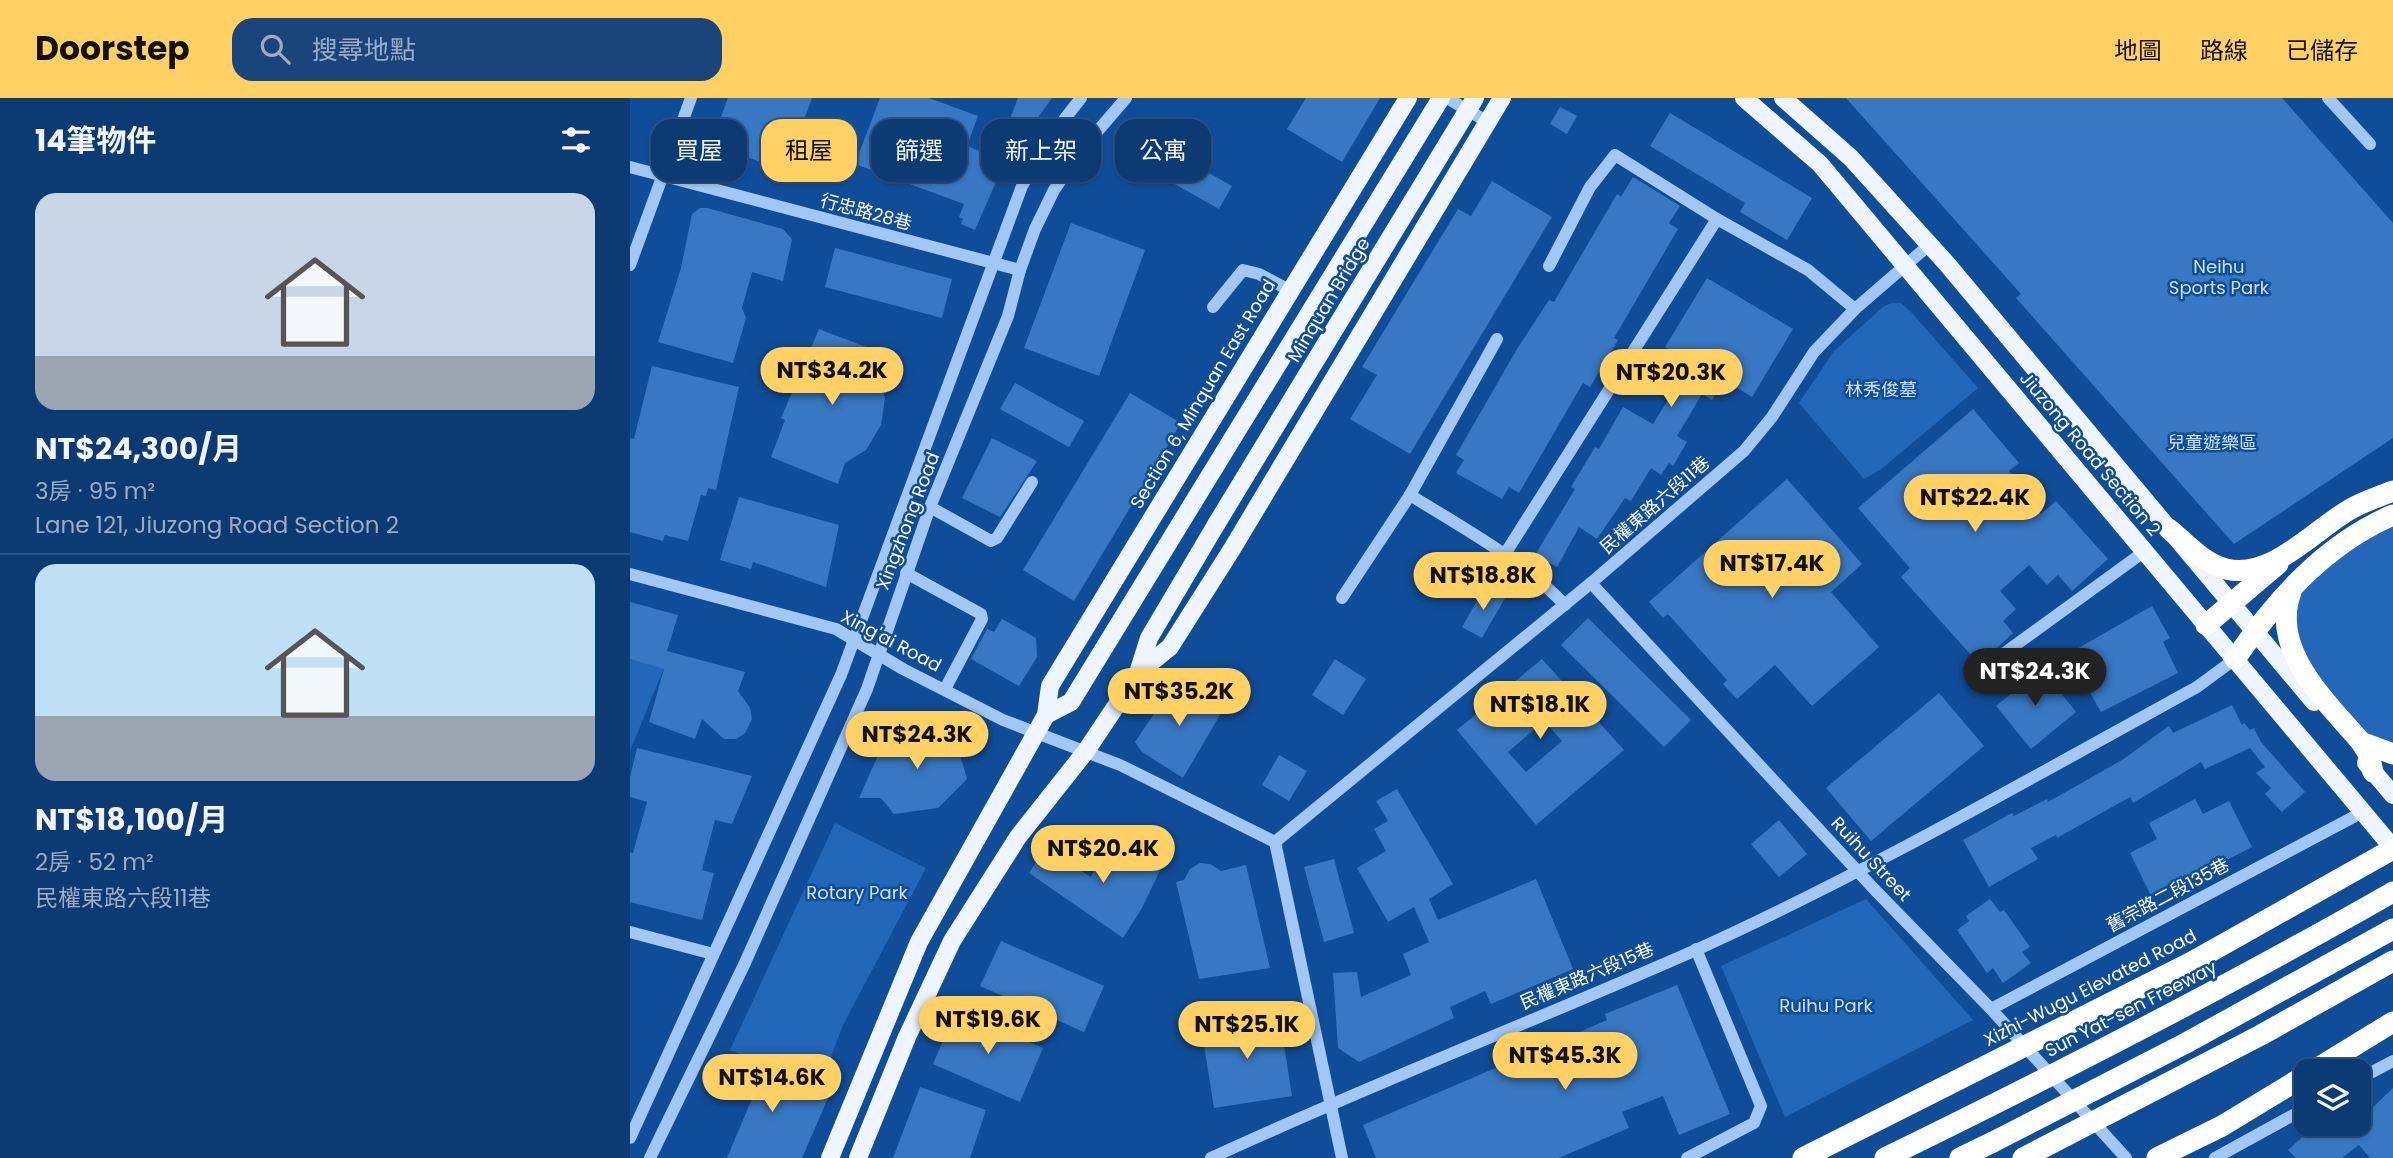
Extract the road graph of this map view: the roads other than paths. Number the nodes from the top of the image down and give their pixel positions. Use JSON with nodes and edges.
{"nodes":[{"id":1,"x":691,"y":98,"type":"edge"},
{"id":2,"x":1081,"y":98,"type":"edge"},
{"id":3,"x":1126,"y":98,"type":"edge"},
{"id":4,"x":1408,"y":98,"type":"edge"},
{"id":5,"x":1441,"y":98,"type":"edge"},
{"id":6,"x":1447,"y":98,"type":"edge"},
{"id":7,"x":1475,"y":98,"type":"edge"},
{"id":8,"x":1502,"y":98,"type":"edge"},
{"id":9,"x":1745,"y":98,"type":"edge"},
{"id":10,"x":1783,"y":98,"type":"edge"},
{"id":11,"x":2328,"y":98,"type":"edge"},
{"id":12,"x":683,"y":119,"type":"edge"},
{"id":13,"x":1488,"y":122,"type":"junction"},
{"id":14,"x":2370,"y":144,"type":"dead end"},
{"id":15,"x":630,"y":167,"type":"edge"},
{"id":16,"x":651,"y":173,"type":"edge"},
{"id":17,"x":661,"y":182,"type":"edge"},
{"id":18,"x":685,"y":182,"type":"edge"},
{"id":19,"x":1717,"y":219,"type":"junction"},
{"id":20,"x":1929,"y":245,"type":"junction"},
{"id":21,"x":992,"y":264,"type":"junction"},
{"id":22,"x":630,"y":265,"type":"edge"},
{"id":23,"x":1549,"y":265,"type":"dead end"},
{"id":24,"x":1904,"y":267,"type":"junction"},
{"id":25,"x":1020,"y":270,"type":"junction"},
{"id":26,"x":1291,"y":290,"type":"junction"},
{"id":27,"x":1213,"y":307,"type":"dead end"},
{"id":28,"x":1855,"y":309,"type":"junction"},
{"id":29,"x":1497,"y":339,"type":"dead end"},
{"id":30,"x":1031,"y":482,"type":"dead end"},
{"id":31,"x":2393,"y":491,"type":"edge"},
{"id":32,"x":1410,"y":495,"type":"junction"},
{"id":33,"x":930,"y":507,"type":"junction"},
{"id":34,"x":1192,"y":508,"type":"joint"},
{"id":35,"x":2393,"y":515,"type":"edge"},
{"id":36,"x":2169,"y":529,"type":"junction"},
{"id":37,"x":2303,"y":542,"type":"junction"},
{"id":38,"x":2144,"y":551,"type":"junction"},
{"id":39,"x":1505,"y":554,"type":"junction"},
{"id":40,"x":906,"y":573,"type":"junction"},
{"id":41,"x":630,"y":574,"type":"edge"},
{"id":42,"x":1591,"y":583,"type":"junction"},
{"id":43,"x":2292,"y":590,"type":"junction"},
{"id":44,"x":1342,"y":598,"type":"dead end"},
{"id":45,"x":2232,"y":603,"type":"junction"},
{"id":46,"x":1564,"y":605,"type":"junction"},
{"id":47,"x":2206,"y":625,"type":"junction"},
{"id":48,"x":2255,"y":631,"type":"junction"},
{"id":49,"x":854,"y":638,"type":"junction"},
{"id":50,"x":879,"y":653,"type":"junction"},
{"id":51,"x":2235,"y":659,"type":"junction"},
{"id":52,"x":1988,"y":665,"type":"dead end"},
{"id":53,"x":1138,"y":673,"type":"junction"},
{"id":54,"x":945,"y":690,"type":"junction"},
{"id":55,"x":1046,"y":715,"type":"junction"},
{"id":56,"x":1034,"y":733,"type":"junction"},
{"id":57,"x":2361,"y":742,"type":"junction"},
{"id":58,"x":1086,"y":751,"type":"junction"},
{"id":59,"x":2393,"y":754,"type":"edge"},
{"id":60,"x":2373,"y":772,"type":"junction"},
{"id":61,"x":2393,"y":795,"type":"edge"},
{"id":62,"x":2361,"y":813,"type":"junction"},
{"id":63,"x":1275,"y":842,"type":"junction"},
{"id":64,"x":2393,"y":848,"type":"edge"},
{"id":65,"x":1859,"y":872,"type":"junction"},
{"id":66,"x":2393,"y":892,"type":"edge"},
{"id":67,"x":2393,"y":929,"type":"edge"},
{"id":68,"x":630,"y":932,"type":"edge"},
{"id":69,"x":1696,"y":949,"type":"junction"},
{"id":70,"x":713,"y":954,"type":"junction"},
{"id":71,"x":2393,"y":961,"type":"edge"},
{"id":72,"x":1991,"y":1009,"type":"junction"},
{"id":73,"x":2393,"y":1022,"type":"edge"},
{"id":74,"x":2333,"y":1059,"type":"edge"},
{"id":75,"x":2393,"y":1061,"type":"edge"},
{"id":76,"x":2371,"y":1073,"type":"edge"},
{"id":77,"x":2294,"y":1082,"type":"edge"},
{"id":78,"x":1332,"y":1102,"type":"junction"},
{"id":79,"x":2294,"y":1115,"type":"edge"},
{"id":80,"x":630,"y":1138,"type":"edge"},
{"id":81,"x":650,"y":1158,"type":"edge"},
{"id":82,"x":831,"y":1158,"type":"edge"},
{"id":83,"x":858,"y":1158,"type":"edge"},
{"id":84,"x":1211,"y":1158,"type":"edge"},
{"id":85,"x":1342,"y":1158,"type":"edge"},
{"id":86,"x":1687,"y":1158,"type":"edge"},
{"id":87,"x":1803,"y":1158,"type":"edge"},
{"id":88,"x":1885,"y":1158,"type":"edge"},
{"id":89,"x":1960,"y":1158,"type":"edge"},
{"id":90,"x":2023,"y":1158,"type":"edge"},
{"id":91,"x":2126,"y":1158,"type":"edge"},
{"id":92,"x":2157,"y":1158,"type":"edge"},
{"id":93,"x":2215,"y":1158,"type":"edge"}],
"edges":[{"from":1,"to":12,"type":"street"},
{"from":2,"to":21,"type":"street","name":"Xingzhong Road"},
{"from":3,"to":25,"type":"street","name":"Xingzhong Road"},
{"from":4,"to":26,"type":"main road","name":"Section 6, Minquan East Road"},
{"from":5,"to":34,"type":"main road","name":"Minquan Bridge"},
{"from":6,"to":13,"type":"street"},
{"from":7,"to":53,"type":"main road","name":"Minquan Bridge","bridge":true},
{"from":8,"to":13,"type":"main road"},
{"from":9,"to":24,"type":"main road","name":"Jiuzong Road Section 2"},
{"from":10,"to":20,"type":"main road","name":"Jiuzong Road Section 2"},
{"from":11,"to":14,"type":"street"},
{"from":13,"to":53,"type":"main road"},
{"from":15,"to":16,"type":"street","name":"行忠路28巷"},
{"from":17,"to":22,"type":"street"},
{"from":18,"to":21,"type":"street","name":"行忠路28巷"},
{"from":19,"to":23,"type":"street"},
{"from":19,"to":28,"type":"street"},
{"from":19,"to":39,"type":"street"},
{"from":20,"to":24,"type":"street","name":"民權東路六段11巷"},
{"from":20,"to":36,"type":"main road","name":"Jiuzong Road Section 2"},
{"from":21,"to":25,"type":"street","name":"行忠路28巷"},
{"from":21,"to":49,"type":"street","name":"Xingzhong Road"},
{"from":24,"to":28,"type":"street","name":"民權東路六段11巷"},
{"from":24,"to":38,"type":"main road","name":"Jiuzong Road Section 2"},
{"from":25,"to":33,"type":"street","name":"Xingzhong Road"},
{"from":26,"to":27,"type":"street"},
{"from":26,"to":55,"type":"main road","name":"Section 6, Minquan East Road"},
{"from":28,"to":42,"type":"street","name":"民權東路六段11巷"},
{"from":29,"to":32,"type":"street"},
{"from":30,"to":33,"type":"street"},
{"from":31,"to":37,"type":"highway"},
{"from":32,"to":39,"type":"street"},
{"from":32,"to":44,"type":"street"},
{"from":33,"to":40,"type":"street","name":"Xingzhong Road"},
{"from":34,"to":55,"type":"main road","name":"Section 6, Minquan East Road"},
{"from":35,"to":43,"type":"highway"},
{"from":36,"to":37,"type":"highway"},
{"from":36,"to":45,"type":"main road","name":"Jiuzong Road Section 2"},
{"from":37,"to":45,"type":"highway"},
{"from":38,"to":47,"type":"main road","name":"Jiuzong Road Section 2"},
{"from":38,"to":52,"type":"street"},
{"from":39,"to":46,"type":"street"},
{"from":40,"to":50,"type":"street","name":"Xingzhong Road"},
{"from":40,"to":54,"type":"street"},
{"from":41,"to":49,"type":"street","name":"Xing'ai Road"},
{"from":42,"to":46,"type":"street","name":"民權東路六段11巷"},
{"from":42,"to":65,"type":"street","name":"Ruihu Street"},
{"from":43,"to":48,"type":"highway"},
{"from":43,"to":57,"type":"highway"},
{"from":45,"to":47,"type":"highway"},
{"from":45,"to":48,"type":"main road","name":"Jiuzong Road Section 2"},
{"from":46,"to":63,"type":"street","name":"民權東路六段11巷"},
{"from":47,"to":51,"type":"main road","name":"Jiuzong Road Section 2"},
{"from":48,"to":51,"type":"highway"},
{"from":48,"to":60,"type":"main road","name":"Jiuzong Road Section 2"},
{"from":49,"to":50,"type":"street","name":"Xing'ai Road"},
{"from":49,"to":70,"type":"street","name":"Xingzhong Road"},
{"from":50,"to":54,"type":"street","name":"Xing'ai Road"},
{"from":50,"to":81,"type":"street","name":"Xingzhong Road"},
{"from":51,"to":62,"type":"main road","name":"Jiuzong Road Section 2"},
{"from":51,"to":65,"type":"street","name":"民權東路六段15巷"},
{"from":53,"to":58,"type":"main road"},
{"from":54,"to":56,"type":"street","name":"Xing'ai Road"},
{"from":55,"to":56,"type":"main road","name":"Section 6, Minquan East Road"},
{"from":56,"to":58,"type":"street","name":"Xing'ai Road"},
{"from":56,"to":82,"type":"main road","name":"Section 6, Minquan East Road"},
{"from":57,"to":59,"type":"highway"},
{"from":57,"to":60,"type":"highway"},
{"from":58,"to":63,"type":"street"},
{"from":58,"to":83,"type":"main road"},
{"from":60,"to":61,"type":"main road","name":"Jiuzong Road Section 2"},
{"from":62,"to":64,"type":"main road","name":"Jiuzong Road Section 2"},
{"from":62,"to":72,"type":"street","name":"舊宗路二段135巷"},
{"from":63,"to":78,"type":"street"},
{"from":64,"to":87,"type":"highway","name":"Xizhi-Wugu Elevated Road","bridge":true},
{"from":65,"to":69,"type":"street","name":"民權東路六段15巷"},
{"from":65,"to":72,"type":"street","name":"Ruihu Street"},
{"from":66,"to":88,"type":"highway","name":"Sun Yat-sen Freeway","bridge":true},
{"from":67,"to":89,"type":"highway","bridge":true},
{"from":68,"to":70,"type":"street"},
{"from":69,"to":78,"type":"street","name":"民權東路六段15巷"},
{"from":69,"to":86,"type":"street"},
{"from":70,"to":80,"type":"street","name":"Xingzhong Road"},
{"from":71,"to":90,"type":"highway","bridge":true},
{"from":72,"to":91,"type":"street","name":"Ruihu Street"},
{"from":73,"to":74,"type":"highway"},
{"from":75,"to":76,"type":"street"},
{"from":77,"to":92,"type":"highway"},
{"from":78,"to":84,"type":"street","name":"民權東路六段15巷"},
{"from":78,"to":85,"type":"street"},
{"from":79,"to":93,"type":"street"}]}
